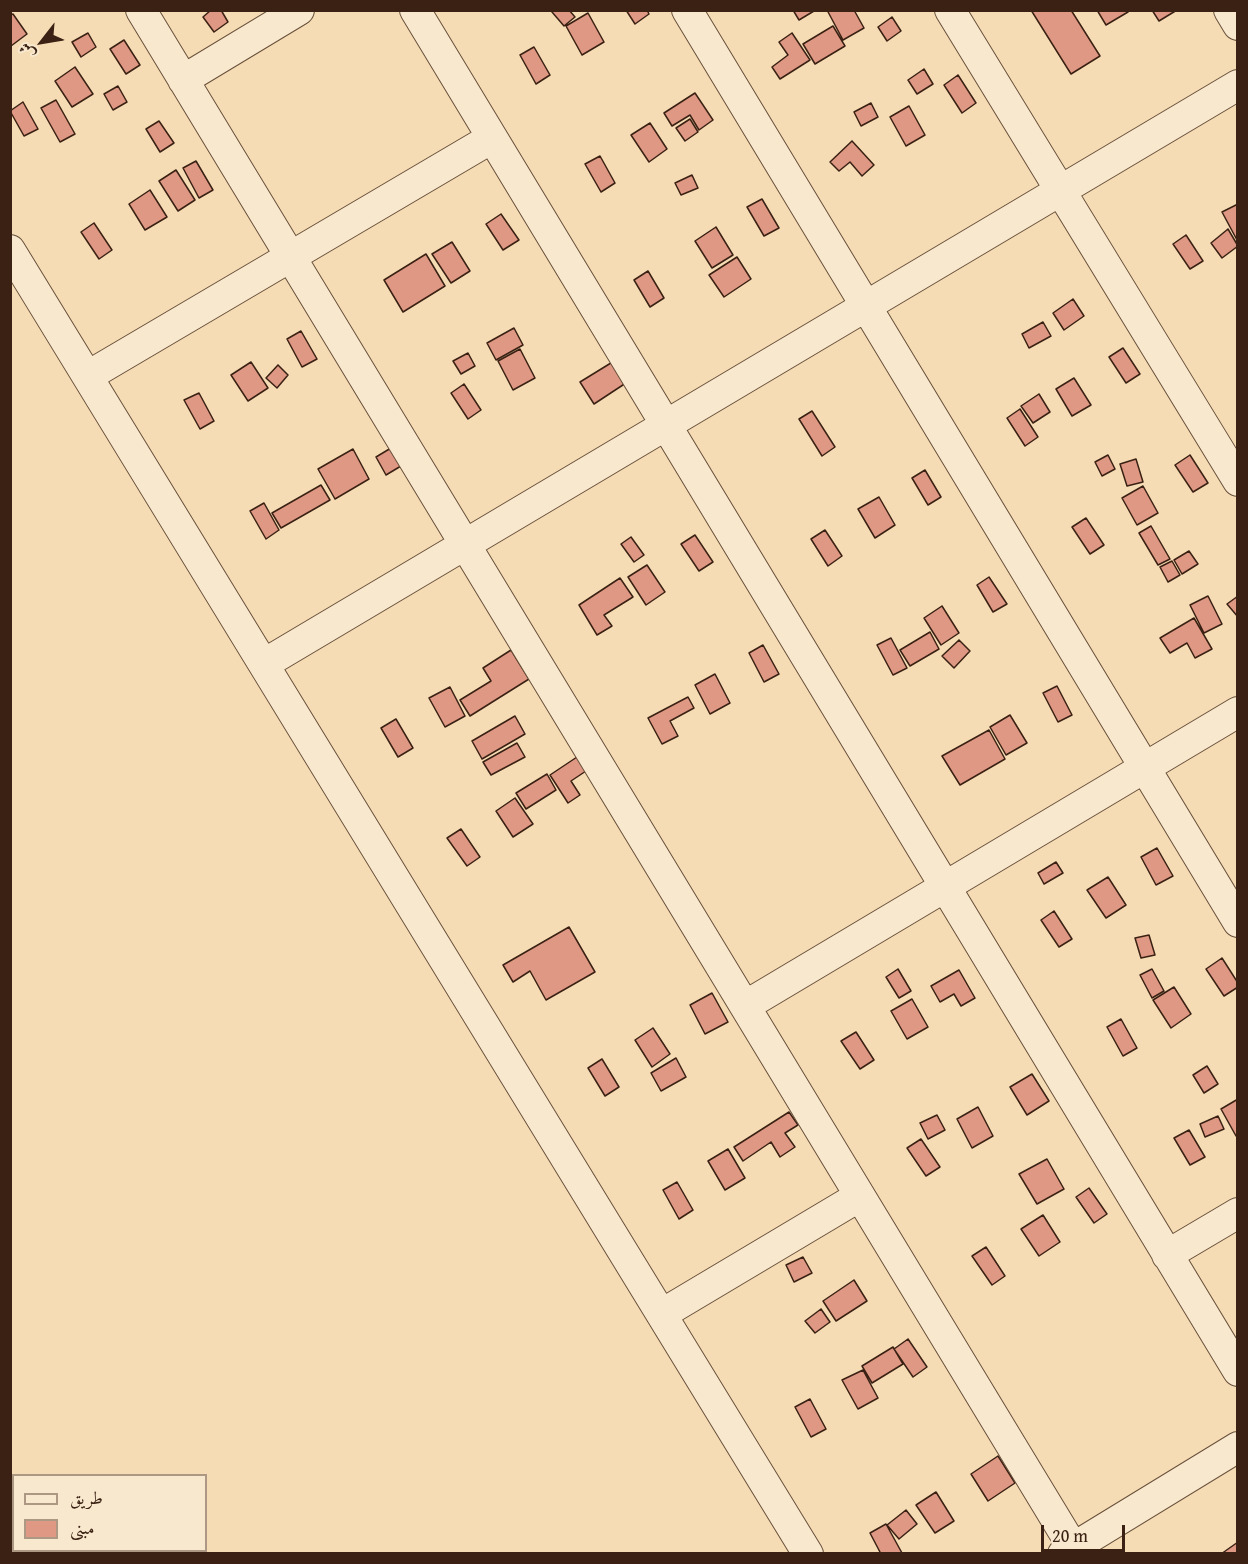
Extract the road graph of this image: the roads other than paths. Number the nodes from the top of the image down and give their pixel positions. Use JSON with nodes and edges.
{"nodes":[{"id":1,"x":141,"y":10,"type":"edge"},
{"id":2,"x":299,"y":10,"type":"edge"},
{"id":3,"x":415,"y":10,"type":"edge"},
{"id":4,"x":687,"y":10,"type":"edge"},
{"id":5,"x":950,"y":10,"type":"edge"},
{"id":6,"x":1229,"y":10,"type":"edge"},
{"id":7,"x":1238,"y":24,"type":"edge"},
{"id":8,"x":183,"y":80,"type":"junction"},
{"id":9,"x":1238,"y":85,"type":"edge"},
{"id":10,"x":492,"y":138,"type":"junction"},
{"id":11,"x":1060,"y":192,"type":"junction"},
{"id":12,"x":10,"y":250,"type":"edge"},
{"id":13,"x":290,"y":257,"type":"junction"},
{"id":14,"x":866,"y":306,"type":"junction"},
{"id":15,"x":88,"y":376,"type":"junction"},
{"id":16,"x":666,"y":425,"type":"junction"},
{"id":17,"x":1238,"y":481,"type":"edge"},
{"id":18,"x":465,"y":544,"type":"junction"},
{"id":19,"x":264,"y":664,"type":"junction"},
{"id":20,"x":1238,"y":712,"type":"edge"},
{"id":21,"x":1144,"y":767,"type":"junction"},
{"id":22,"x":945,"y":886,"type":"junction"},
{"id":23,"x":1238,"y":922,"type":"edge"},
{"id":24,"x":745,"y":1006,"type":"junction"},
{"id":25,"x":860,"y":1196,"type":"junction"},
{"id":26,"x":1238,"y":1213,"type":"edge"},
{"id":27,"x":1167,"y":1255,"type":"junction"},
{"id":28,"x":662,"y":1314,"type":"junction"},
{"id":29,"x":1238,"y":1371,"type":"edge"},
{"id":30,"x":1238,"y":1447,"type":"edge"},
{"id":31,"x":1071,"y":1551,"type":"edge"},
{"id":32,"x":808,"y":1554,"type":"edge"}],
"edges":[{"from":1,"to":8,"type":"street"},
{"from":2,"to":8,"type":"street"},
{"from":3,"to":10,"type":"street"},
{"from":4,"to":14,"type":"street"},
{"from":5,"to":11,"type":"street"},
{"from":6,"to":7,"type":"street"},
{"from":8,"to":13,"type":"street"},
{"from":9,"to":11,"type":"street"},
{"from":10,"to":13,"type":"street"},
{"from":10,"to":16,"type":"street"},
{"from":11,"to":14,"type":"street"},
{"from":11,"to":17,"type":"street"},
{"from":12,"to":15,"type":"street"},
{"from":13,"to":15,"type":"street"},
{"from":13,"to":18,"type":"street"},
{"from":14,"to":16,"type":"street"},
{"from":14,"to":21,"type":"street"},
{"from":15,"to":19,"type":"street"},
{"from":16,"to":18,"type":"street"},
{"from":16,"to":22,"type":"street"},
{"from":18,"to":19,"type":"street"},
{"from":18,"to":24,"type":"street"},
{"from":19,"to":28,"type":"street"},
{"from":20,"to":21,"type":"street"},
{"from":21,"to":22,"type":"street"},
{"from":21,"to":23,"type":"street"},
{"from":22,"to":24,"type":"street"},
{"from":22,"to":27,"type":"street"},
{"from":24,"to":25,"type":"street"},
{"from":25,"to":28,"type":"street"},
{"from":25,"to":31,"type":"street"},
{"from":26,"to":27,"type":"street"},
{"from":27,"to":29,"type":"street"},
{"from":28,"to":32,"type":"street"},
{"from":30,"to":31,"type":"street"}]}
